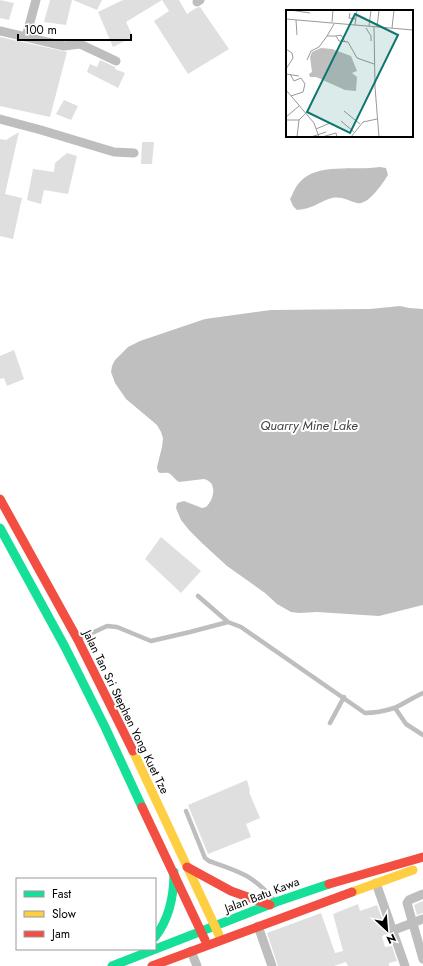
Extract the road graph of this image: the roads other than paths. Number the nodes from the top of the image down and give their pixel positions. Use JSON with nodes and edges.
{"nodes":[{"id":1,"x":36,"y":0,"type":"edge"},
{"id":2,"x":0,"y":31,"type":"edge"},
{"id":3,"x":26,"y":37,"type":"junction"},
{"id":4,"x":116,"y":61,"type":"dead end"},
{"id":5,"x":0,"y":119,"type":"edge"},
{"id":6,"x":134,"y":153,"type":"dead end"},
{"id":7,"x":0,"y":499,"type":"edge"},
{"id":8,"x":0,"y":528,"type":"edge"},
{"id":9,"x":198,"y":596,"type":"dead end"},
{"id":10,"x":228,"y":622,"type":"junction"},
{"id":11,"x":78,"y":640,"type":"junction"},
{"id":12,"x":423,"y":693,"type":"edge"},
{"id":13,"x":344,"y":697,"type":"junction"},
{"id":14,"x":395,"y":708,"type":"junction"},
{"id":15,"x":330,"y":723,"type":"dead end"},
{"id":16,"x":423,"y":735,"type":"edge"},
{"id":17,"x":186,"y":811,"type":"dead end"},
{"id":18,"x":423,"y":857,"type":"edge"},
{"id":19,"x":187,"y":867,"type":"junction"},
{"id":20,"x":423,"y":867,"type":"edge"},
{"id":21,"x":174,"y":872,"type":"junction"},
{"id":22,"x":376,"y":883,"type":"junction"},
{"id":23,"x":423,"y":894,"type":"edge"},
{"id":24,"x":273,"y":903,"type":"junction"},
{"id":25,"x":423,"y":919,"type":"edge"},
{"id":26,"x":412,"y":922,"type":"junction"},
{"id":27,"x":215,"y":926,"type":"junction"},
{"id":28,"x":258,"y":926,"type":"junction"},
{"id":29,"x":394,"y":930,"type":"junction"},
{"id":30,"x":202,"y":931,"type":"junction"},
{"id":31,"x":156,"y":936,"type":"edge"},
{"id":32,"x":221,"y":940,"type":"junction"},
{"id":33,"x":208,"y":945,"type":"junction"},
{"id":34,"x":156,"y":947,"type":"edge"},
{"id":35,"x":191,"y":951,"type":"junction"},
{"id":36,"x":141,"y":952,"type":"edge"},
{"id":37,"x":423,"y":959,"type":"edge"},
{"id":38,"x":112,"y":966,"type":"edge"},
{"id":39,"x":152,"y":966,"type":"edge"},
{"id":40,"x":197,"y":966,"type":"edge"},
{"id":41,"x":272,"y":966,"type":"edge"},
{"id":42,"x":405,"y":966,"type":"edge"}],
"edges":[{"from":1,"to":3,"type":"street"},
{"from":2,"to":3,"type":"street"},
{"from":3,"to":4,"type":"street"},
{"from":5,"to":6,"type":"street"},
{"from":7,"to":11,"type":"main road","name":"Jalan Tan Sri Stephen Yong Kuet Tze"},
{"from":8,"to":21,"type":"main road"},
{"from":9,"to":10,"type":"lane"},
{"from":10,"to":11,"type":"lane"},
{"from":10,"to":13,"type":"lane"},
{"from":11,"to":19,"type":"main road","name":"Jalan Tan Sri Stephen Yong Kuet Tze"},
{"from":12,"to":14,"type":"lane"},
{"from":13,"to":14,"type":"lane"},
{"from":13,"to":15,"type":"lane"},
{"from":14,"to":16,"type":"lane"},
{"from":17,"to":24,"type":"lane"},
{"from":18,"to":24,"type":"main road","name":"Jalan Batu Kawa"},
{"from":19,"to":24,"type":"main road"},
{"from":19,"to":27,"type":"main road","name":"Jalan Tan Sri Stephen Yong Kuet Tze"},
{"from":20,"to":22,"type":"main road"},
{"from":21,"to":30,"type":"main road"},
{"from":21,"to":31,"type":"main road"},
{"from":22,"to":28,"type":"main road"},
{"from":22,"to":29,"type":"street"},
{"from":23,"to":26,"type":"street"},
{"from":24,"to":27,"type":"main road","name":"Jalan Batu Kawa"},
{"from":25,"to":26,"type":"street"},
{"from":26,"to":29,"type":"street"},
{"from":26,"to":37,"type":"street"},
{"from":27,"to":30,"type":"main road","name":"Jalan Batu Kawa"},
{"from":27,"to":32,"type":"main road","name":"Jalan Tan Sri Stephen Yong Kuet Tze"},
{"from":28,"to":32,"type":"main road"},
{"from":28,"to":41,"type":"street"},
{"from":29,"to":42,"type":"street"},
{"from":30,"to":33,"type":"main road"},
{"from":30,"to":34,"type":"main road","name":"Jalan Batu Kawa"},
{"from":32,"to":33,"type":"main road"},
{"from":33,"to":35,"type":"main road"},
{"from":35,"to":39,"type":"main road"},
{"from":35,"to":40,"type":"street"},
{"from":36,"to":38,"type":"main road","name":"Jalan Batu Kawa"}]}
